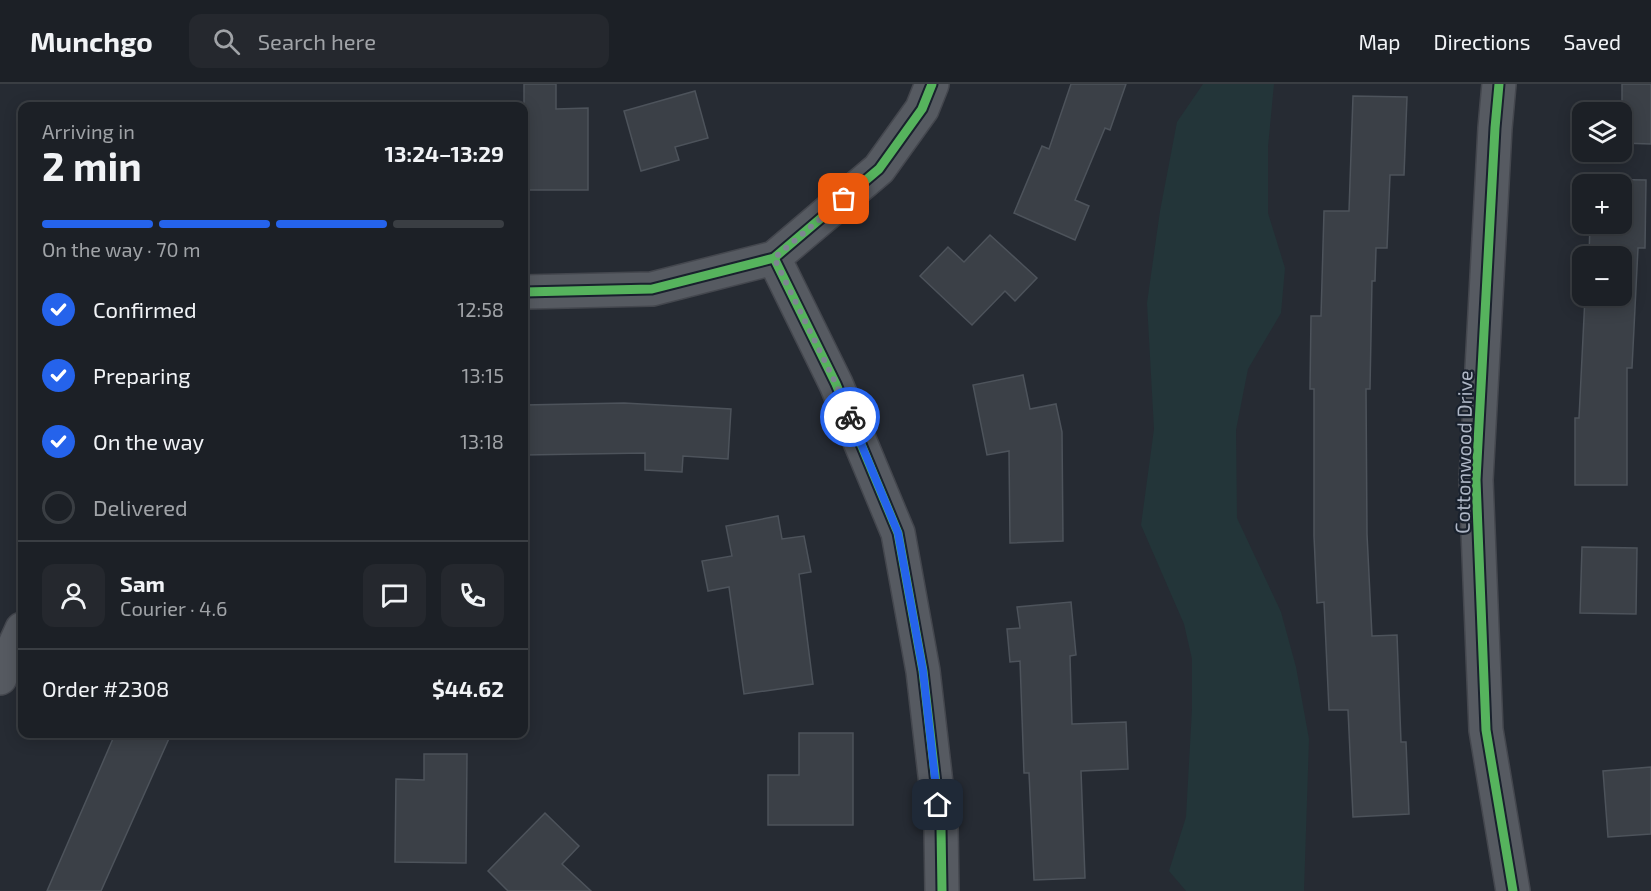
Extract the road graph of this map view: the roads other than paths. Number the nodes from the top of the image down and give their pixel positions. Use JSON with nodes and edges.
{"nodes":[{"id":1,"x":932,"y":84,"type":"edge"},
{"id":2,"x":1499,"y":84,"type":"edge"},
{"id":3,"x":774,"y":258,"type":"junction"},
{"id":4,"x":528,"y":292,"type":"edge"},
{"id":5,"x":18,"y":637,"type":"edge"},
{"id":6,"x":0,"y":678,"type":"edge"},
{"id":7,"x":942,"y":891,"type":"edge"},
{"id":8,"x":1513,"y":891,"type":"edge"}],
"edges":[{"from":1,"to":3,"type":"street"},
{"from":2,"to":8,"type":"street","name":"Cottonwood Drive"},
{"from":3,"to":4,"type":"street"},
{"from":3,"to":7,"type":"street"},
{"from":5,"to":6,"type":"street"}]}
